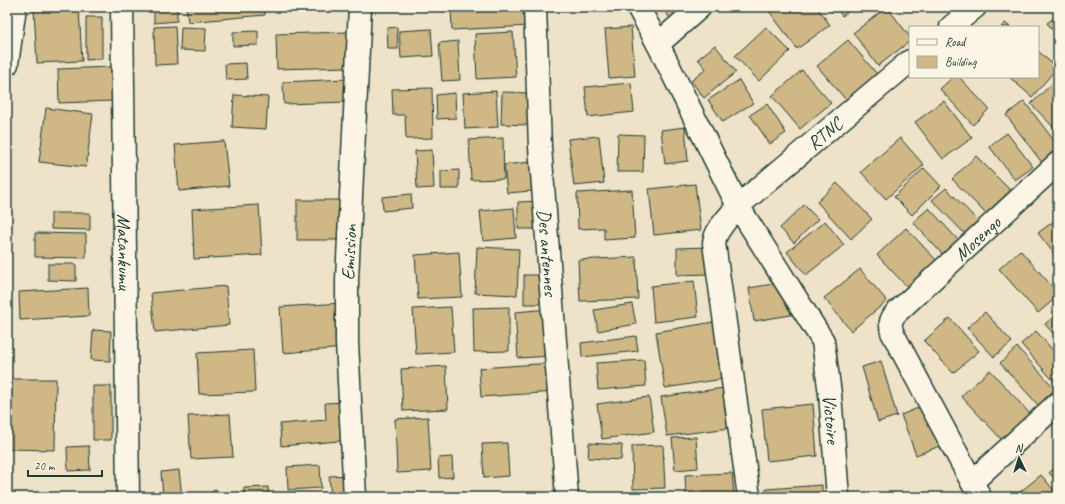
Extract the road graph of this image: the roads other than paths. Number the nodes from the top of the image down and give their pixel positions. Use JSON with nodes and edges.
{"nodes":[{"id":1,"x":15,"y":7,"type":"edge"},
{"id":2,"x":122,"y":7,"type":"edge"},
{"id":3,"x":360,"y":7,"type":"edge"},
{"id":4,"x":535,"y":7,"type":"edge"},
{"id":5,"x":638,"y":7,"type":"edge"},
{"id":6,"x":700,"y":7,"type":"edge"},
{"id":7,"x":975,"y":7,"type":"edge"},
{"id":8,"x":952,"y":26,"type":"edge"},
{"id":9,"x":658,"y":44,"type":"junction"},
{"id":10,"x":909,"y":63,"type":"edge"},
{"id":11,"x":7,"y":64,"type":"edge"},
{"id":12,"x":1058,"y":163,"type":"edge"},
{"id":13,"x":738,"y":206,"type":"junction"},
{"id":14,"x":1058,"y":403,"type":"edge"},
{"id":15,"x":976,"y":489,"type":"edge"},
{"id":16,"x":128,"y":497,"type":"edge"},
{"id":17,"x":355,"y":497,"type":"edge"},
{"id":18,"x":566,"y":497,"type":"edge"},
{"id":19,"x":748,"y":497,"type":"edge"},
{"id":20,"x":838,"y":497,"type":"edge"}],
"edges":[{"from":1,"to":11,"type":"street"},
{"from":2,"to":16,"type":"street","name":"Matankumu"},
{"from":3,"to":17,"type":"street","name":"Emission"},
{"from":4,"to":18,"type":"street","name":"Des antennes"},
{"from":5,"to":9,"type":"street"},
{"from":6,"to":9,"type":"street"},
{"from":7,"to":8,"type":"street"},
{"from":9,"to":13,"type":"street"},
{"from":10,"to":13,"type":"street","name":"RTNC"},
{"from":12,"to":15,"type":"street","name":"Mosengo"},
{"from":13,"to":19,"type":"street","name":"RTNC"},
{"from":13,"to":20,"type":"street","name":"Victoire"},
{"from":14,"to":15,"type":"street"}]}
